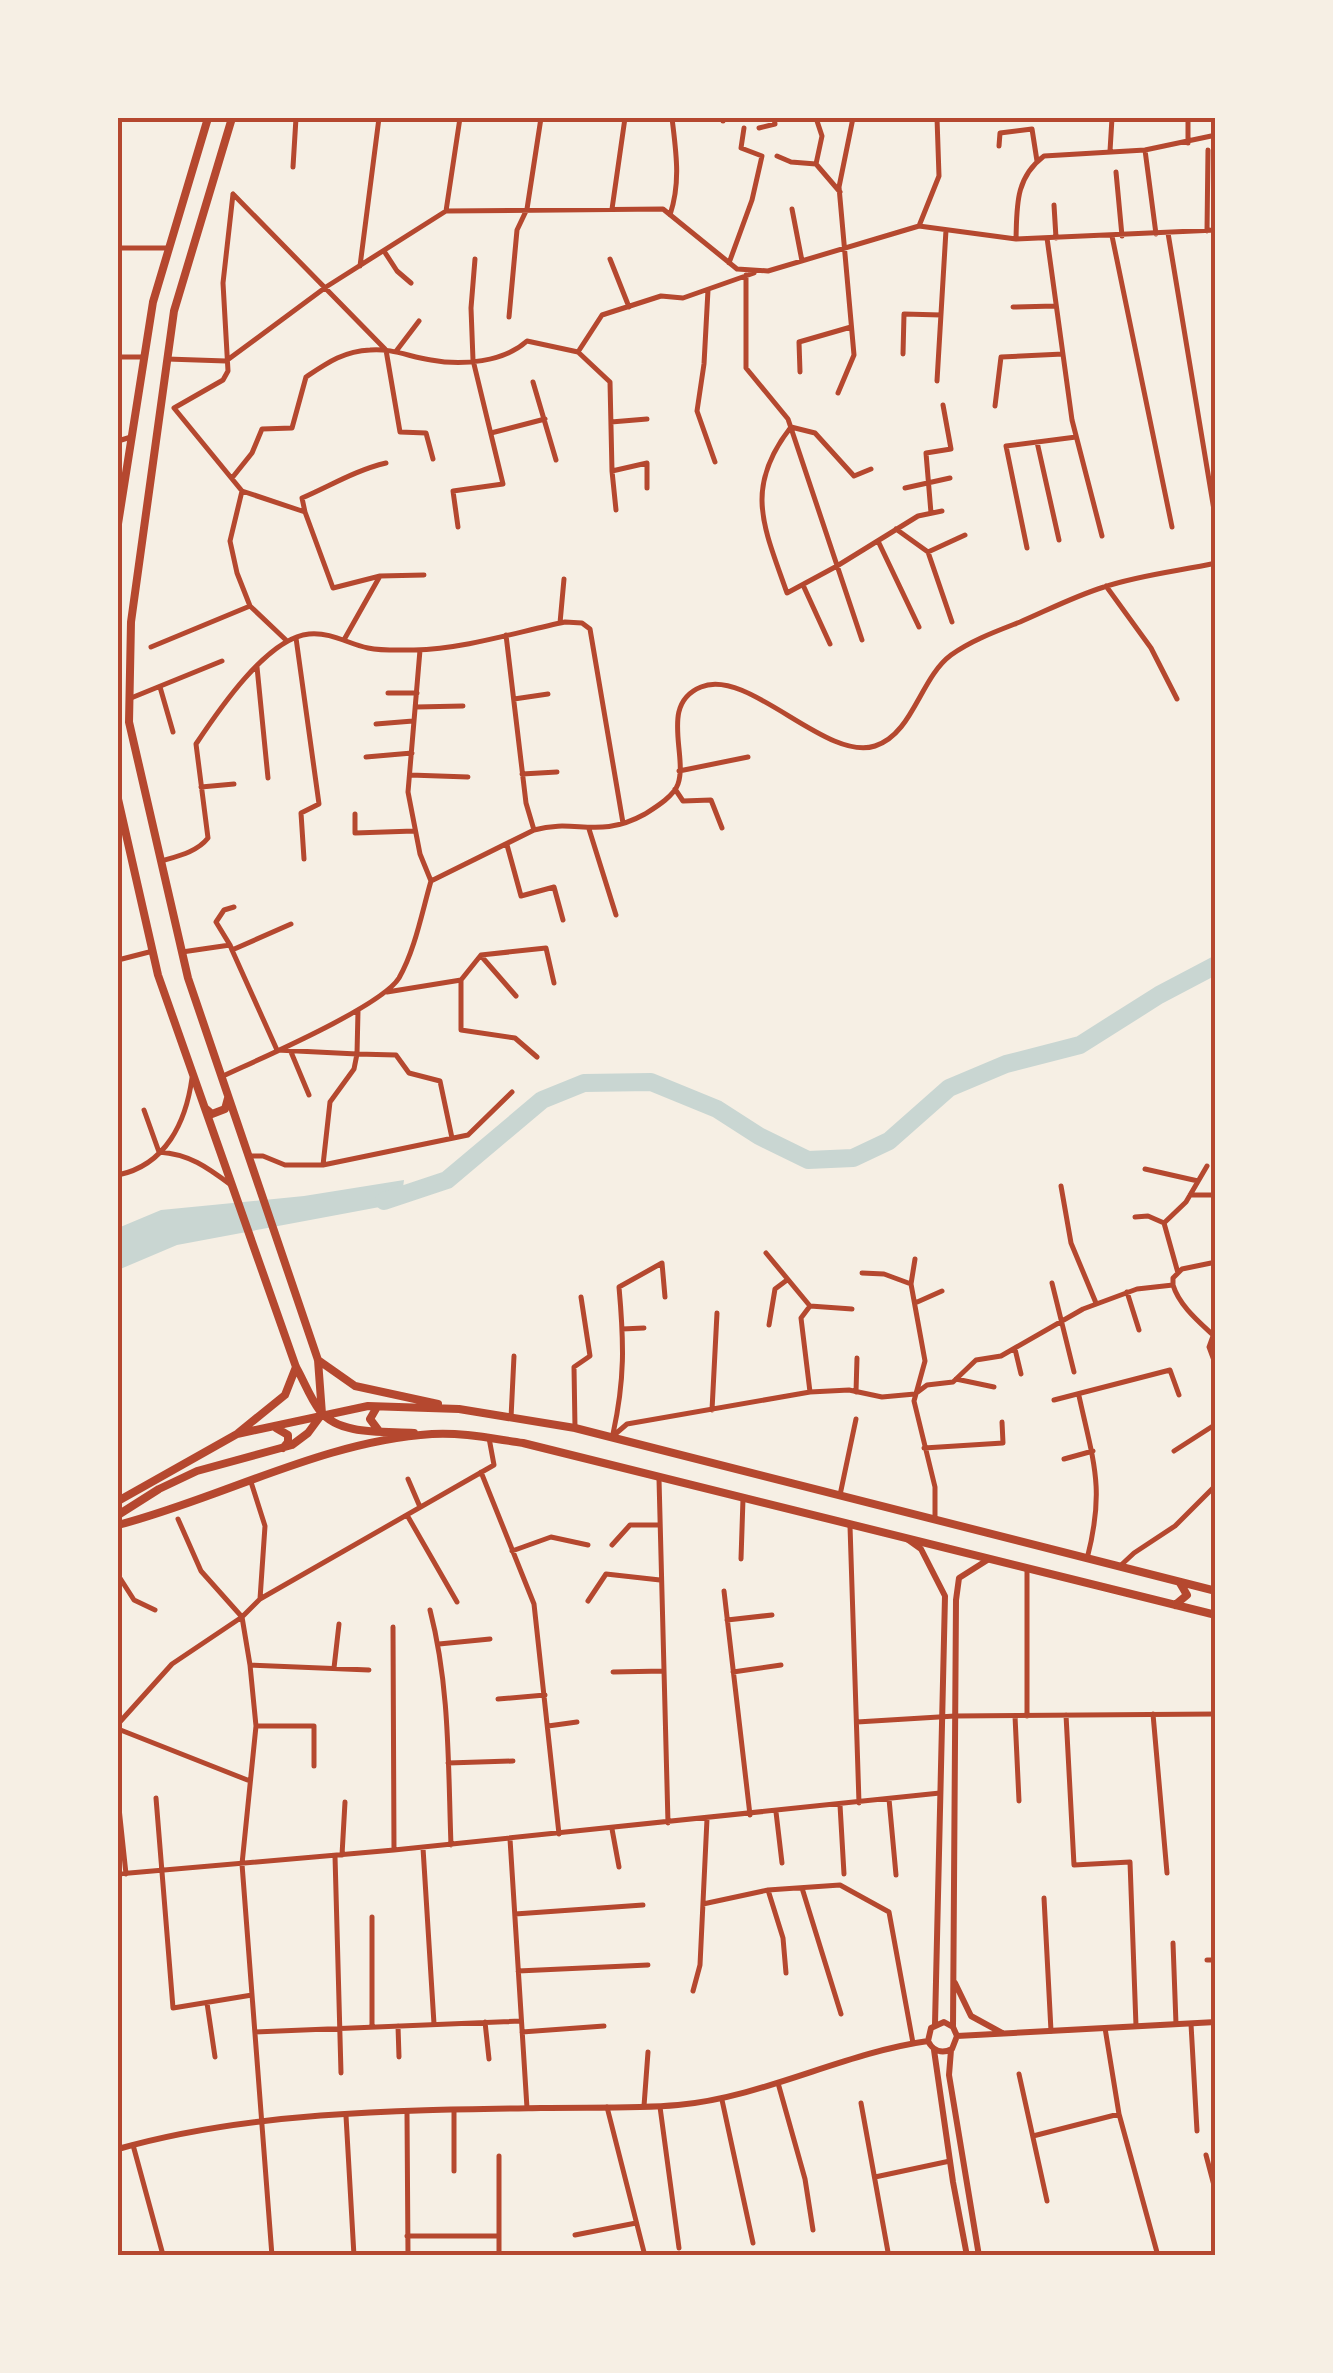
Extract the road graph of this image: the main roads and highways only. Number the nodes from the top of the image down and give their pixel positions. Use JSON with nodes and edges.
{"nodes":[{"id":1,"x":208,"y":118,"type":"edge"},
{"id":2,"x":232,"y":118,"type":"edge"},
{"id":3,"x":118,"y":524,"type":"edge"},
{"id":4,"x":118,"y":618,"type":"edge"},
{"id":5,"x":132,"y":619,"type":"junction"},
{"id":6,"x":118,"y":798,"type":"edge"},
{"id":7,"x":228,"y":1095,"type":"junction"},
{"id":8,"x":202,"y":1104,"type":"junction"},
{"id":9,"x":318,"y":1360,"type":"junction"},
{"id":10,"x":296,"y":1367,"type":"junction"},
{"id":11,"x":381,"y":1406,"type":"junction"},
{"id":12,"x":458,"y":1410,"type":"junction"},
{"id":13,"x":322,"y":1414,"type":"junction"},
{"id":14,"x":276,"y":1428,"type":"junction"},
{"id":15,"x":378,"y":1431,"type":"junction"},
{"id":16,"x":237,"y":1434,"type":"junction"},
{"id":17,"x":434,"y":1434,"type":"junction"},
{"id":18,"x":283,"y":1448,"type":"junction"},
{"id":19,"x":118,"y":1500,"type":"edge"},
{"id":20,"x":118,"y":1515,"type":"edge"},
{"id":21,"x":118,"y":1524,"type":"edge"},
{"id":22,"x":906,"y":1539,"type":"junction"},
{"id":23,"x":990,"y":1558,"type":"junction"},
{"id":24,"x":1180,"y":1582,"type":"junction"},
{"id":25,"x":1216,"y":1591,"type":"edge"},
{"id":26,"x":1175,"y":1605,"type":"junction"},
{"id":27,"x":1216,"y":1615,"type":"edge"},
{"id":28,"x":953,"y":1964,"type":"junction"},
{"id":29,"x":1216,"y":2022,"type":"edge"},
{"id":30,"x":935,"y":2024,"type":"junction"},
{"id":31,"x":953,"y":2027,"type":"junction"},
{"id":32,"x":1004,"y":2033,"type":"junction"},
{"id":33,"x":957,"y":2036,"type":"junction"},
{"id":34,"x":928,"y":2041,"type":"junction"},
{"id":35,"x":934,"y":2049,"type":"junction"},
{"id":36,"x":952,"y":2049,"type":"junction"},
{"id":37,"x":118,"y":2149,"type":"edge"},
{"id":38,"x":978,"y":2255,"type":"edge"},
{"id":39,"x":967,"y":2256,"type":"edge"}],
"edges":[{"from":1,"to":3,"type":"main road"},
{"from":2,"to":5,"type":"main road"},
{"from":4,"to":5,"type":"main road"},
{"from":5,"to":7,"type":"main road"},
{"from":6,"to":8,"type":"main road"},
{"from":7,"to":8,"type":"main road"},
{"from":7,"to":9,"type":"main road"},
{"from":8,"to":10,"type":"main road"},
{"from":9,"to":12,"type":"main road"},
{"from":9,"to":13,"type":"main road"},
{"from":10,"to":13,"type":"main road"},
{"from":10,"to":16,"type":"main road"},
{"from":11,"to":12,"type":"main road"},
{"from":11,"to":13,"type":"main road"},
{"from":11,"to":15,"type":"main road"},
{"from":12,"to":24,"type":"main road"},
{"from":13,"to":14,"type":"main road"},
{"from":13,"to":15,"type":"main road"},
{"from":13,"to":18,"type":"main road"},
{"from":14,"to":16,"type":"main road"},
{"from":14,"to":18,"type":"main road"},
{"from":15,"to":17,"type":"main road"},
{"from":16,"to":19,"type":"main road"},
{"from":17,"to":21,"type":"main road"},
{"from":17,"to":22,"type":"main road"},
{"from":18,"to":20,"type":"main road"},
{"from":22,"to":23,"type":"main road"},
{"from":22,"to":30,"type":"main road"},
{"from":23,"to":26,"type":"main road"},
{"from":23,"to":28,"type":"main road"},
{"from":24,"to":25,"type":"main road"},
{"from":24,"to":26,"type":"main road"},
{"from":26,"to":27,"type":"main road"},
{"from":28,"to":31,"type":"main road"},
{"from":28,"to":32,"type":"main road"},
{"from":29,"to":32,"type":"main road"},
{"from":30,"to":31,"type":"main road"},
{"from":30,"to":34,"type":"main road"},
{"from":31,"to":33,"type":"main road"},
{"from":32,"to":33,"type":"main road"},
{"from":33,"to":36,"type":"main road"},
{"from":34,"to":35,"type":"main road"},
{"from":34,"to":37,"type":"main road"},
{"from":35,"to":36,"type":"main road"},
{"from":35,"to":39,"type":"main road"},
{"from":36,"to":38,"type":"main road"}]}
